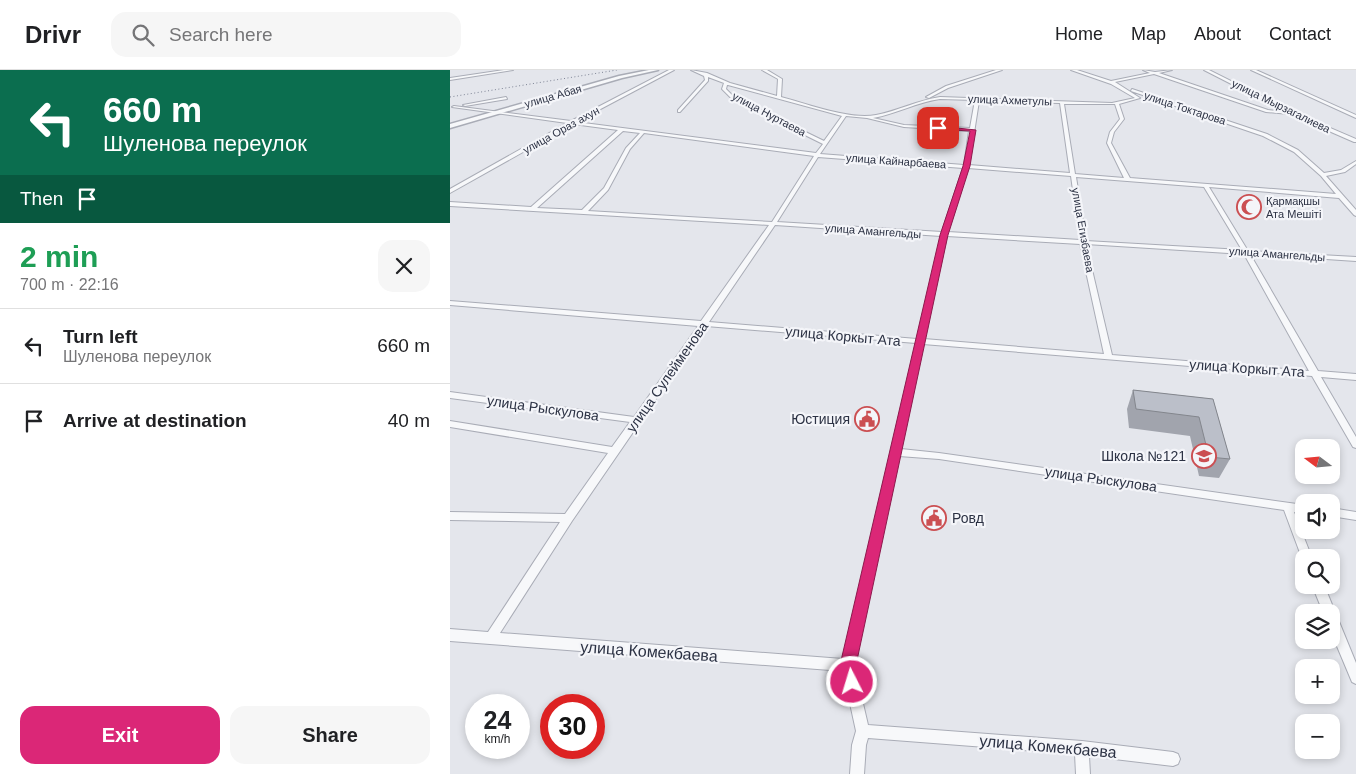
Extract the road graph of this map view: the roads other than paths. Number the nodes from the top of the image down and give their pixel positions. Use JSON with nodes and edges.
{"nodes":[{"id":1,"x":511,"y":70,"type":"edge"},
{"id":2,"x":656,"y":70,"type":"edge"},
{"id":3,"x":672,"y":70,"type":"edge"},
{"id":4,"x":693,"y":70,"type":"edge"},
{"id":5,"x":764,"y":70,"type":"edge"},
{"id":6,"x":1000,"y":70,"type":"edge"},
{"id":7,"x":1073,"y":70,"type":"edge"},
{"id":8,"x":1145,"y":70,"type":"edge"},
{"id":9,"x":1170,"y":70,"type":"edge"},
{"id":10,"x":1206,"y":70,"type":"edge"},
{"id":11,"x":1253,"y":70,"type":"edge"},
{"id":12,"x":495,"y":71,"type":"edge"},
{"id":13,"x":1154,"y":73,"type":"junction"},
{"id":14,"x":706,"y":74,"type":"junction"},
{"id":15,"x":450,"y":79,"type":"edge"},
{"id":16,"x":1110,"y":82,"type":"junction"},
{"id":17,"x":726,"y":83,"type":"junction"},
{"id":18,"x":779,"y":97,"type":"junction"},
{"id":19,"x":506,"y":98,"type":"dead end"},
{"id":20,"x":924,"y":99,"type":"junction"},
{"id":21,"x":977,"y":99,"type":"junction"},
{"id":22,"x":1062,"y":102,"type":"junction"},
{"id":23,"x":1117,"y":103,"type":"junction"},
{"id":24,"x":452,"y":107,"type":"edge"},
{"id":25,"x":679,"y":111,"type":"dead end"},
{"id":26,"x":495,"y":112,"type":"junction"},
{"id":27,"x":1292,"y":113,"type":"junction"},
{"id":28,"x":845,"y":115,"type":"junction"},
{"id":29,"x":863,"y":117,"type":"junction"},
{"id":30,"x":1356,"y":117,"type":"edge"},
{"id":31,"x":573,"y":122,"type":"junction"},
{"id":32,"x":450,"y":126,"type":"edge"},
{"id":33,"x":622,"y":129,"type":"junction"},
{"id":34,"x":973,"y":130,"type":"junction"},
{"id":35,"x":644,"y":132,"type":"junction"},
{"id":36,"x":1356,"y":141,"type":"edge"},
{"id":37,"x":825,"y":143,"type":"junction"},
{"id":38,"x":1296,"y":151,"type":"joint"},
{"id":39,"x":816,"y":155,"type":"junction"},
{"id":40,"x":1356,"y":162,"type":"edge"},
{"id":41,"x":966,"y":166,"type":"junction"},
{"id":42,"x":1323,"y":175,"type":"junction"},
{"id":43,"x":1073,"y":176,"type":"junction"},
{"id":44,"x":1128,"y":180,"type":"junction"},
{"id":45,"x":1206,"y":186,"type":"junction"},
{"id":46,"x":450,"y":191,"type":"edge"},
{"id":47,"x":1340,"y":196,"type":"junction"},
{"id":48,"x":450,"y":204,"type":"edge"},
{"id":49,"x":532,"y":209,"type":"junction"},
{"id":50,"x":584,"y":212,"type":"junction"},
{"id":51,"x":1356,"y":214,"type":"edge"},
{"id":52,"x":774,"y":224,"type":"junction"},
{"id":53,"x":944,"y":235,"type":"junction"},
{"id":54,"x":1083,"y":243,"type":"junction"},
{"id":55,"x":1247,"y":252,"type":"junction"},
{"id":56,"x":1356,"y":259,"type":"edge"},
{"id":57,"x":450,"y":303,"type":"edge"},
{"id":58,"x":702,"y":325,"type":"junction"},
{"id":59,"x":921,"y":343,"type":"junction"},
{"id":60,"x":1109,"y":357,"type":"junction"},
{"id":61,"x":1313,"y":373,"type":"junction"},
{"id":62,"x":1356,"y":377,"type":"edge"},
{"id":63,"x":450,"y":394,"type":"edge"},
{"id":64,"x":636,"y":420,"type":"junction"},
{"id":65,"x":450,"y":424,"type":"edge"},
{"id":66,"x":1356,"y":445,"type":"edge"},
{"id":67,"x":615,"y":451,"type":"junction"},
{"id":68,"x":897,"y":452,"type":"junction"},
{"id":69,"x":1287,"y":506,"type":"junction"},
{"id":70,"x":1295,"y":507,"type":"edge"},
{"id":71,"x":1340,"y":513,"type":"edge"},
{"id":72,"x":450,"y":516,"type":"edge"},
{"id":73,"x":1356,"y":516,"type":"edge"},
{"id":74,"x":568,"y":518,"type":"junction"},
{"id":75,"x":1304,"y":549,"type":"edge"},
{"id":76,"x":450,"y":635,"type":"edge"},
{"id":77,"x":490,"y":639,"type":"junction"},
{"id":78,"x":1340,"y":639,"type":"edge"},
{"id":79,"x":848,"y":665,"type":"junction"},
{"id":80,"x":1356,"y":678,"type":"edge"},
{"id":81,"x":863,"y":731,"type":"junction"},
{"id":82,"x":1082,"y":748,"type":"junction"},
{"id":83,"x":1173,"y":759,"type":"dead end"},
{"id":84,"x":857,"y":774,"type":"edge"},
{"id":85,"x":1084,"y":774,"type":"edge"}],
"edges":[{"from":1,"to":12,"type":"street"},
{"from":2,"to":26,"type":"street","name":"улица Абая"},
{"from":3,"to":31,"type":"street","name":"улица Ораз ахун"},
{"from":4,"to":14,"type":"street","name":"улица Нуртаева"},
{"from":5,"to":18,"type":"street"},
{"from":6,"to":20,"type":"street"},
{"from":7,"to":16,"type":"street","name":"улица Токтарова"},
{"from":8,"to":13,"type":"street"},
{"from":9,"to":13,"type":"street"},
{"from":10,"to":27,"type":"street","name":"улица Мырзагалиева"},
{"from":11,"to":30,"type":"street"},
{"from":12,"to":15,"type":"street"},
{"from":13,"to":16,"type":"street"},
{"from":13,"to":27,"type":"street"},
{"from":14,"to":17,"type":"street","name":"улица Нуртаева"},
{"from":14,"to":25,"type":"street"},
{"from":16,"to":23,"type":"street","name":"улица Ахметулы"},
{"from":16,"to":38,"type":"street","name":"улица Токтарова"},
{"from":17,"to":18,"type":"street","name":"улица Ахметулы"},
{"from":17,"to":37,"type":"street","name":"улица Нуртаева"},
{"from":18,"to":28,"type":"street","name":"улица Ахметулы"},
{"from":19,"to":24,"type":"street"},
{"from":20,"to":21,"type":"street","name":"улица Ахметулы"},
{"from":20,"to":29,"type":"street","name":"улица Ахметулы"},
{"from":21,"to":22,"type":"street","name":"улица Ахметулы"},
{"from":21,"to":34,"type":"street"},
{"from":22,"to":23,"type":"street","name":"улица Ахметулы"},
{"from":22,"to":43,"type":"street","name":"улица Егизбаева"},
{"from":23,"to":44,"type":"street"},
{"from":24,"to":26,"type":"street","name":"улица Кайнарбаева"},
{"from":26,"to":31,"type":"street","name":"улица Кайнарбаева"},
{"from":26,"to":32,"type":"street","name":"улица Абая"},
{"from":27,"to":36,"type":"street","name":"улица Мырзагалиева"},
{"from":28,"to":29,"type":"street","name":"улица Ахметулы"},
{"from":28,"to":37,"type":"street","name":"улица Сулейменова"},
{"from":29,"to":34,"type":"street"},
{"from":31,"to":33,"type":"street","name":"улица Кайнарбаева"},
{"from":31,"to":46,"type":"street","name":"улица Ораз ахун"},
{"from":33,"to":35,"type":"street","name":"улица Кайнарбаева"},
{"from":33,"to":49,"type":"street"},
{"from":34,"to":41,"type":"street"},
{"from":35,"to":39,"type":"street","name":"улица Кайнарбаева"},
{"from":35,"to":50,"type":"street"},
{"from":37,"to":39,"type":"street","name":"улица Сулейменова"},
{"from":38,"to":42,"type":"street"},
{"from":39,"to":41,"type":"street","name":"улица Кайнарбаева"},
{"from":39,"to":52,"type":"street","name":"улица Сулейменова"},
{"from":40,"to":42,"type":"street"},
{"from":41,"to":43,"type":"street","name":"улица Кайнарбаева"},
{"from":41,"to":53,"type":"street"},
{"from":42,"to":47,"type":"street"},
{"from":43,"to":44,"type":"street","name":"улица Кайнарбаева"},
{"from":43,"to":54,"type":"street","name":"улица Егизбаева"},
{"from":44,"to":45,"type":"street","name":"улица Кайнарбаева"},
{"from":45,"to":47,"type":"street","name":"улица Кайнарбаева"},
{"from":45,"to":55,"type":"street"},
{"from":47,"to":51,"type":"street"},
{"from":48,"to":49,"type":"street","name":"улица Амангельды"},
{"from":49,"to":50,"type":"street","name":"улица Амангельды"},
{"from":50,"to":52,"type":"street","name":"улица Амангельды"},
{"from":52,"to":53,"type":"street","name":"улица Амангельды"},
{"from":52,"to":58,"type":"street","name":"улица Сулейменова"},
{"from":53,"to":54,"type":"street","name":"улица Амангельды"},
{"from":53,"to":59,"type":"street"},
{"from":54,"to":55,"type":"street","name":"улица Амангельды"},
{"from":54,"to":60,"type":"street","name":"улица Егизбаева"},
{"from":55,"to":56,"type":"street","name":"улица Амангельды"},
{"from":55,"to":61,"type":"street"},
{"from":57,"to":58,"type":"street","name":"улица Коркыт Ата"},
{"from":58,"to":59,"type":"street","name":"улица Коркыт Ата"},
{"from":58,"to":64,"type":"street","name":"улица Сулейменова"},
{"from":59,"to":60,"type":"street","name":"улица Коркыт Ата"},
{"from":59,"to":68,"type":"street"},
{"from":60,"to":61,"type":"street","name":"улица Коркыт Ата"},
{"from":61,"to":62,"type":"street","name":"улица Коркыт Ата"},
{"from":61,"to":66,"type":"street"},
{"from":63,"to":64,"type":"street","name":"улица Рыскулова"},
{"from":64,"to":67,"type":"street","name":"улица Сулейменова"},
{"from":65,"to":67,"type":"street"},
{"from":67,"to":74,"type":"street","name":"улица Сулейменова"},
{"from":68,"to":69,"type":"street","name":"улица Рыскулова"},
{"from":68,"to":79,"type":"street"},
{"from":69,"to":70,"type":"street","name":"улица Рыскулова"},
{"from":69,"to":75,"type":"street"},
{"from":71,"to":73,"type":"street"},
{"from":72,"to":74,"type":"street"},
{"from":74,"to":77,"type":"street","name":"улица Сулейменова"},
{"from":76,"to":77,"type":"street","name":"улица Комекбаева"},
{"from":77,"to":79,"type":"street","name":"улица Комекбаева"},
{"from":78,"to":80,"type":"street"},
{"from":79,"to":81,"type":"street"},
{"from":81,"to":82,"type":"street","name":"улица Комекбаева"},
{"from":81,"to":84,"type":"street"},
{"from":82,"to":83,"type":"street","name":"улица Комекбаева"},
{"from":82,"to":85,"type":"street"}]}
